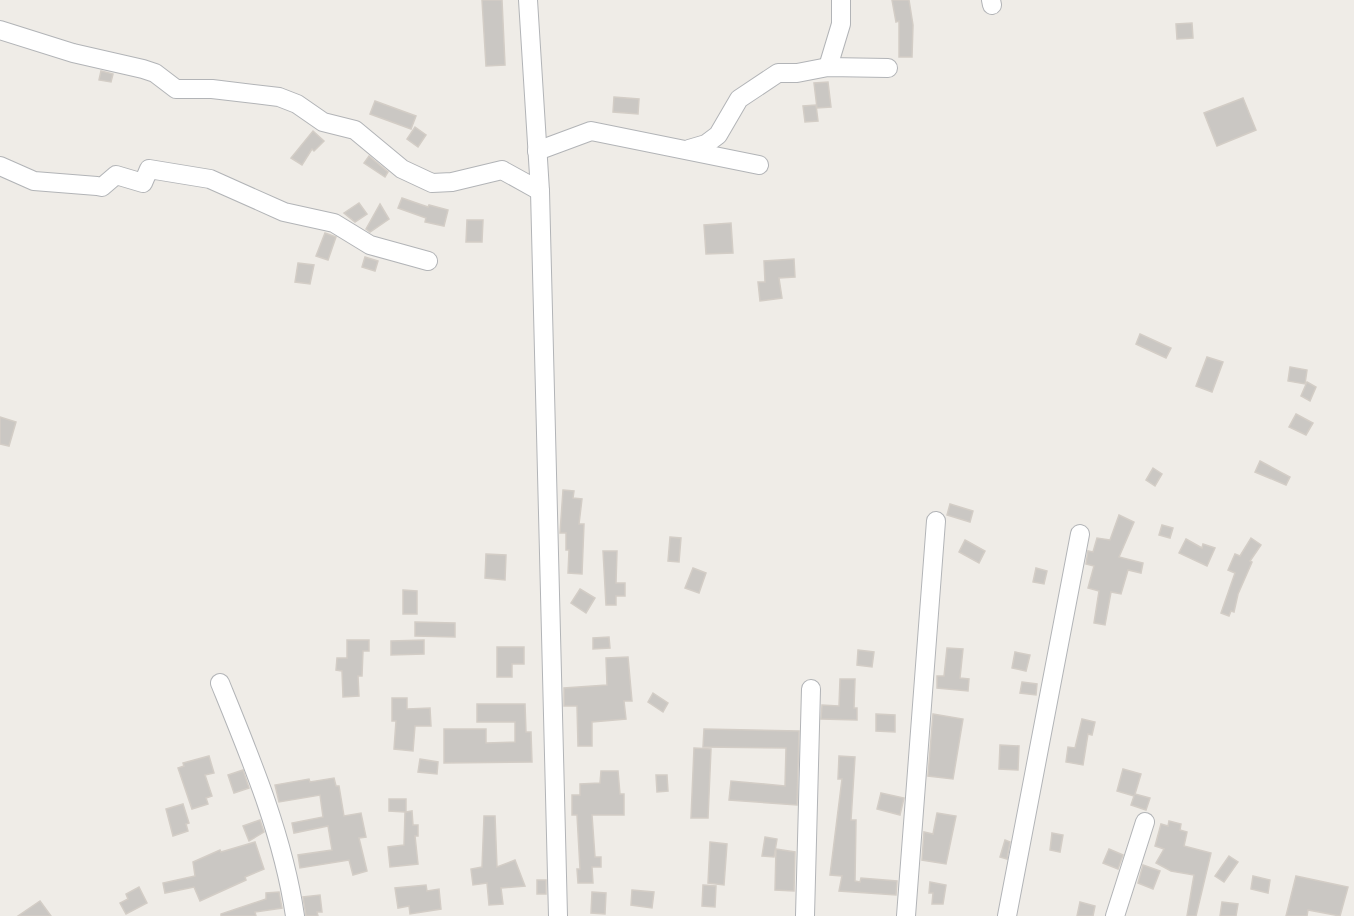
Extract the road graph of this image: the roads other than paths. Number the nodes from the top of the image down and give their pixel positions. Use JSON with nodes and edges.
{"nodes":[{"id":1,"x":528,"y":0,"type":"edge"},
{"id":2,"x":841,"y":0,"type":"edge"},
{"id":3,"x":0,"y":30,"type":"edge"},
{"id":4,"x":828,"y":67,"type":"junction"},
{"id":5,"x":888,"y":68,"type":"dead end"},
{"id":6,"x":689,"y":149,"type":"junction"},
{"id":7,"x":537,"y":151,"type":"junction"},
{"id":8,"x":759,"y":165,"type":"dead end"},
{"id":9,"x":0,"y":166,"type":"edge"},
{"id":10,"x":540,"y":191,"type":"junction"},
{"id":11,"x":428,"y":261,"type":"dead end"},
{"id":12,"x":936,"y":521,"type":"dead end"},
{"id":13,"x":1080,"y":534,"type":"dead end"},
{"id":14,"x":220,"y":682,"type":"dead end"},
{"id":15,"x":811,"y":689,"type":"dead end"},
{"id":16,"x":1145,"y":822,"type":"dead end"},
{"id":17,"x":295,"y":916,"type":"edge"},
{"id":18,"x":558,"y":916,"type":"edge"},
{"id":19,"x":805,"y":916,"type":"edge"},
{"id":20,"x":906,"y":916,"type":"edge"},
{"id":21,"x":1007,"y":916,"type":"edge"},
{"id":22,"x":1115,"y":916,"type":"edge"}],
"edges":[{"from":1,"to":7,"type":"street"},
{"from":2,"to":4,"type":"street"},
{"from":3,"to":10,"type":"street"},
{"from":4,"to":5,"type":"street"},
{"from":4,"to":6,"type":"street"},
{"from":6,"to":7,"type":"street"},
{"from":6,"to":8,"type":"street"},
{"from":7,"to":10,"type":"street"},
{"from":9,"to":11,"type":"street"},
{"from":10,"to":18,"type":"street"},
{"from":12,"to":20,"type":"street"},
{"from":13,"to":21,"type":"street"},
{"from":14,"to":17,"type":"street"},
{"from":15,"to":19,"type":"street"},
{"from":16,"to":22,"type":"street"}]}
